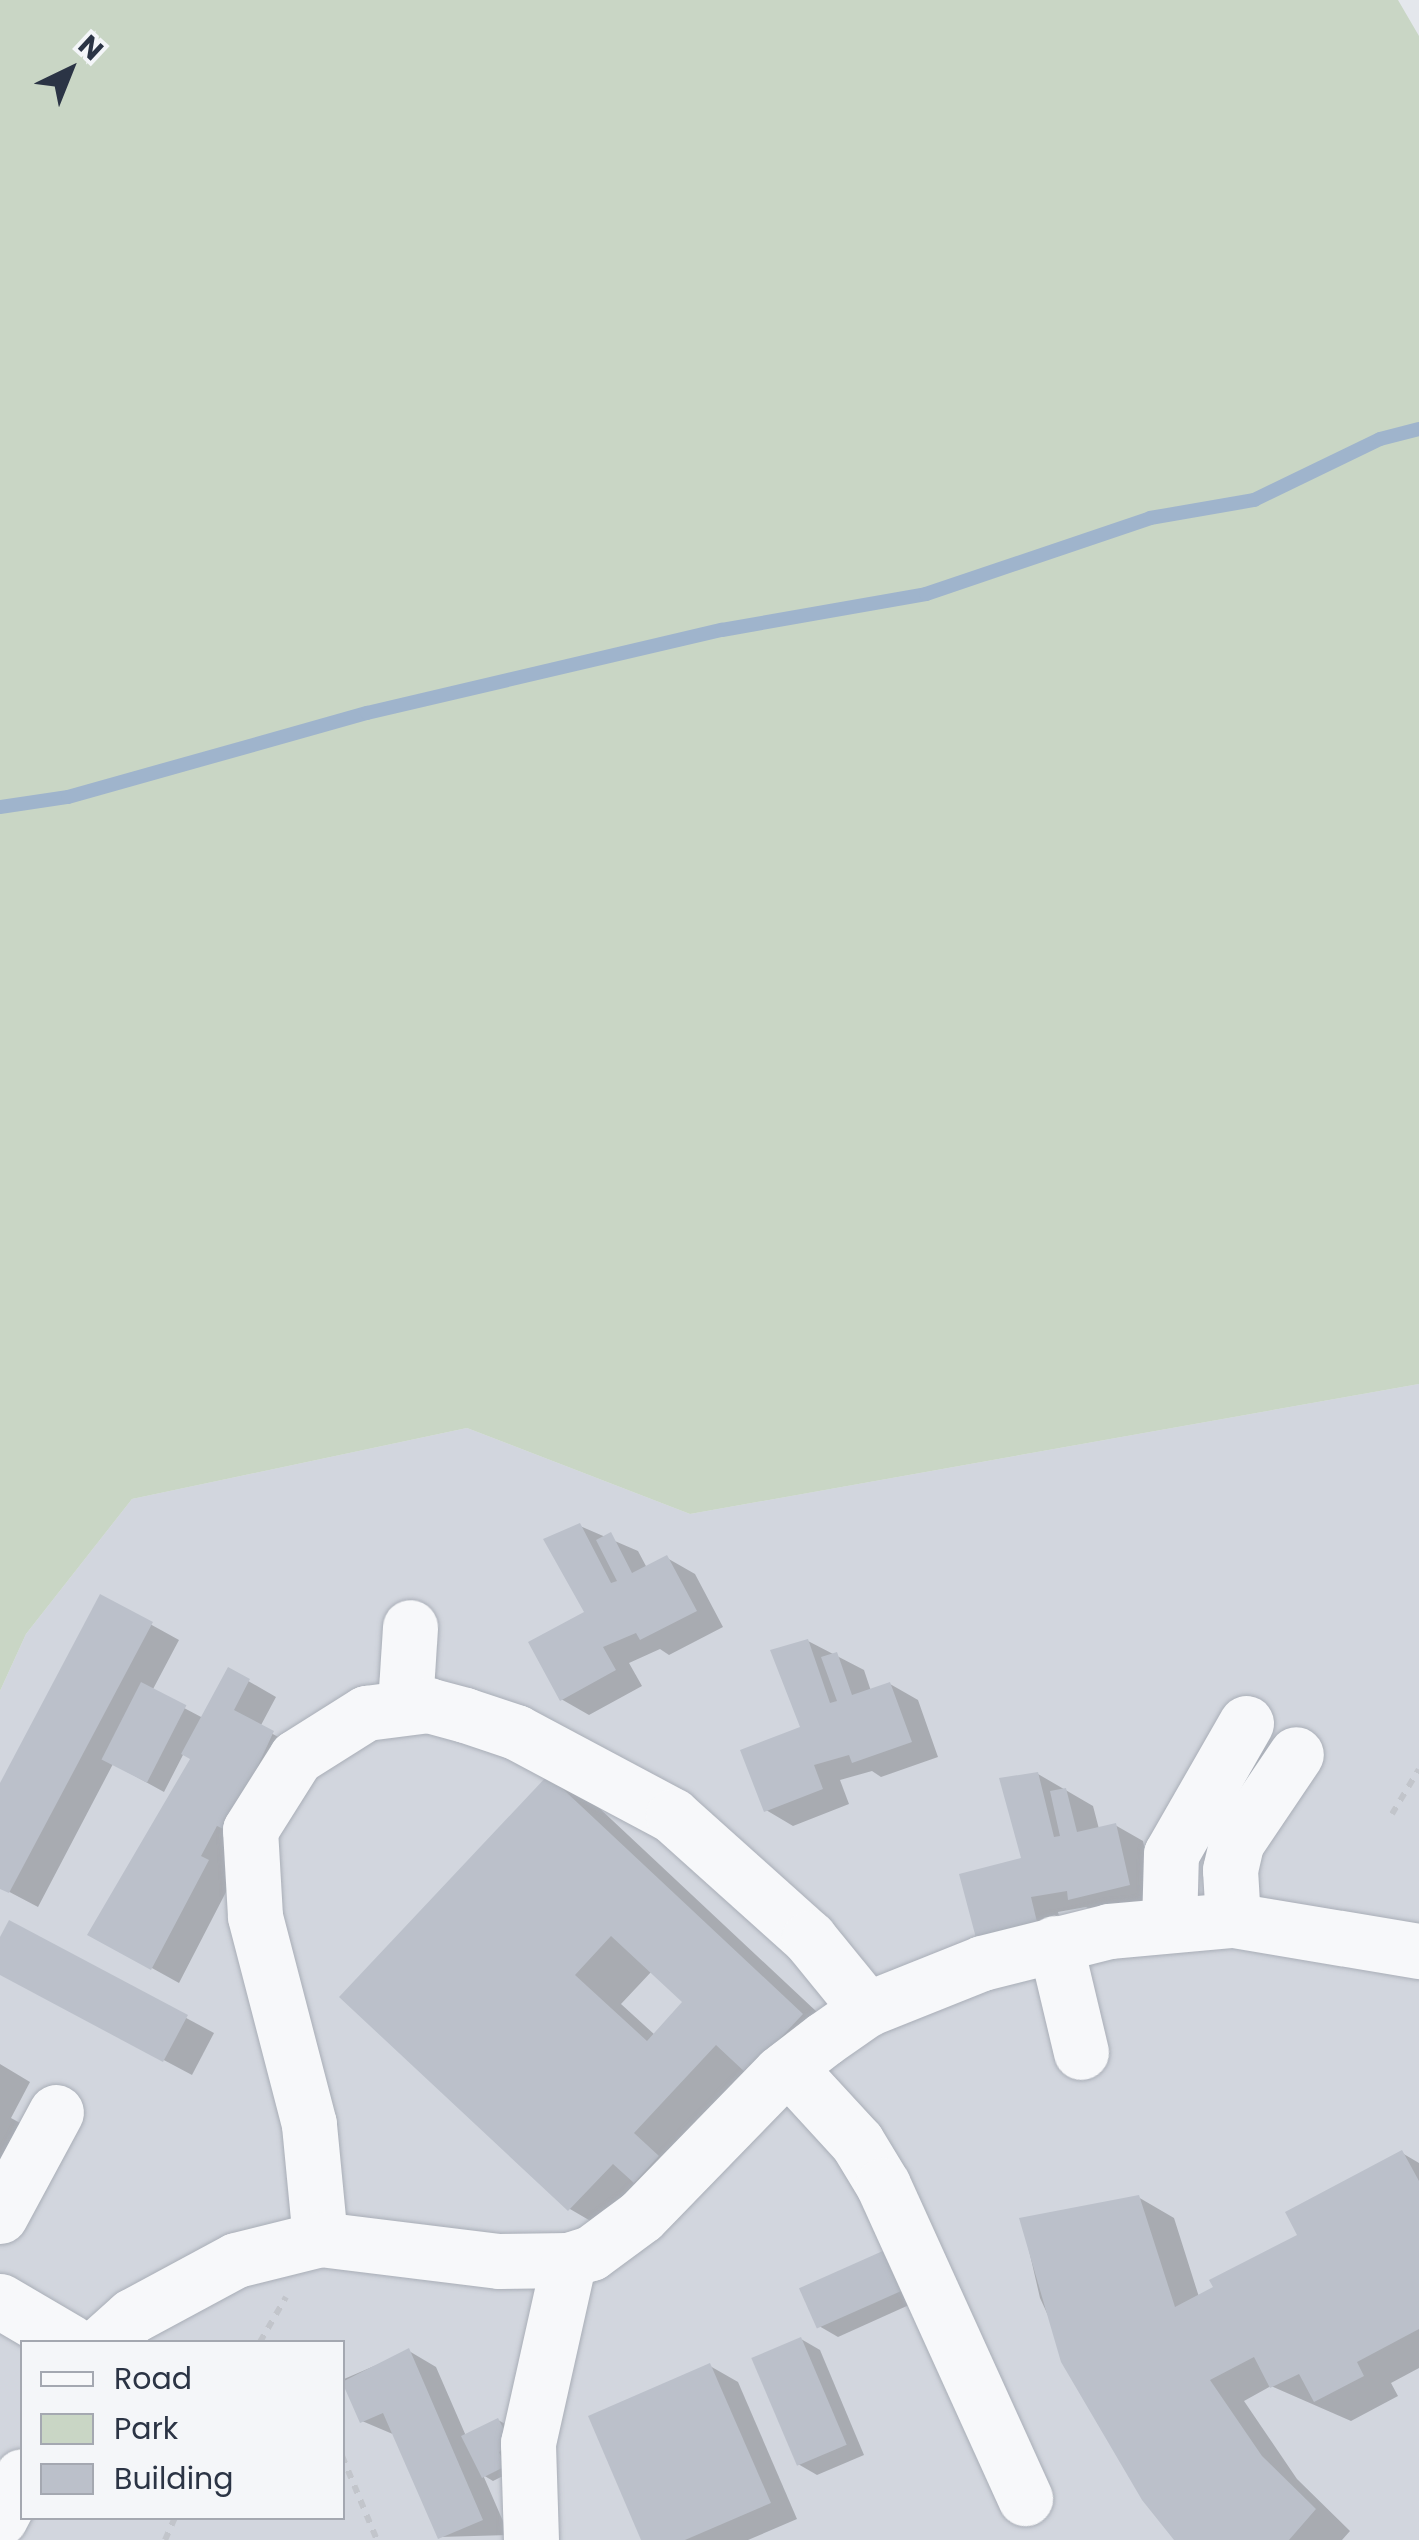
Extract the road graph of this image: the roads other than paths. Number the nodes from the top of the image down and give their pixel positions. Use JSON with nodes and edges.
{"nodes":[{"id":1,"x":410,"y":1627,"type":"dead end"},
{"id":2,"x":405,"y":1705,"type":"junction"},
{"id":3,"x":1270,"y":1738,"type":"dead end"},
{"id":4,"x":1201,"y":1923,"type":"junction"},
{"id":5,"x":1055,"y":1944,"type":"junction"},
{"id":6,"x":1419,"y":1951,"type":"edge"},
{"id":7,"x":866,"y":2009,"type":"junction"},
{"id":8,"x":1081,"y":2052,"type":"dead end"},
{"id":9,"x":788,"y":2067,"type":"junction"},
{"id":10,"x":56,"y":2112,"type":"dead end"},
{"id":11,"x":0,"y":2216,"type":"edge"},
{"id":12,"x":320,"y":2239,"type":"junction"},
{"id":13,"x":569,"y":2260,"type":"junction"},
{"id":14,"x":0,"y":2301,"type":"edge"},
{"id":15,"x":67,"y":2340,"type":"edge"},
{"id":16,"x":105,"y":2340,"type":"edge"},
{"id":17,"x":1025,"y":2498,"type":"dead end"},
{"id":18,"x":530,"y":2540,"type":"edge"}],
"edges":[{"from":1,"to":2,"type":"lane"},
{"from":2,"to":7,"type":"lane"},
{"from":2,"to":12,"type":"lane"},
{"from":3,"to":4,"type":"lane"},
{"from":4,"to":5,"type":"lane"},
{"from":4,"to":6,"type":"lane"},
{"from":5,"to":7,"type":"lane"},
{"from":5,"to":8,"type":"lane"},
{"from":7,"to":9,"type":"lane"},
{"from":9,"to":13,"type":"lane"},
{"from":9,"to":17,"type":"lane"},
{"from":10,"to":11,"type":"lane"},
{"from":12,"to":13,"type":"lane"},
{"from":12,"to":16,"type":"lane"},
{"from":13,"to":18,"type":"lane"},
{"from":14,"to":15,"type":"lane"}]}
